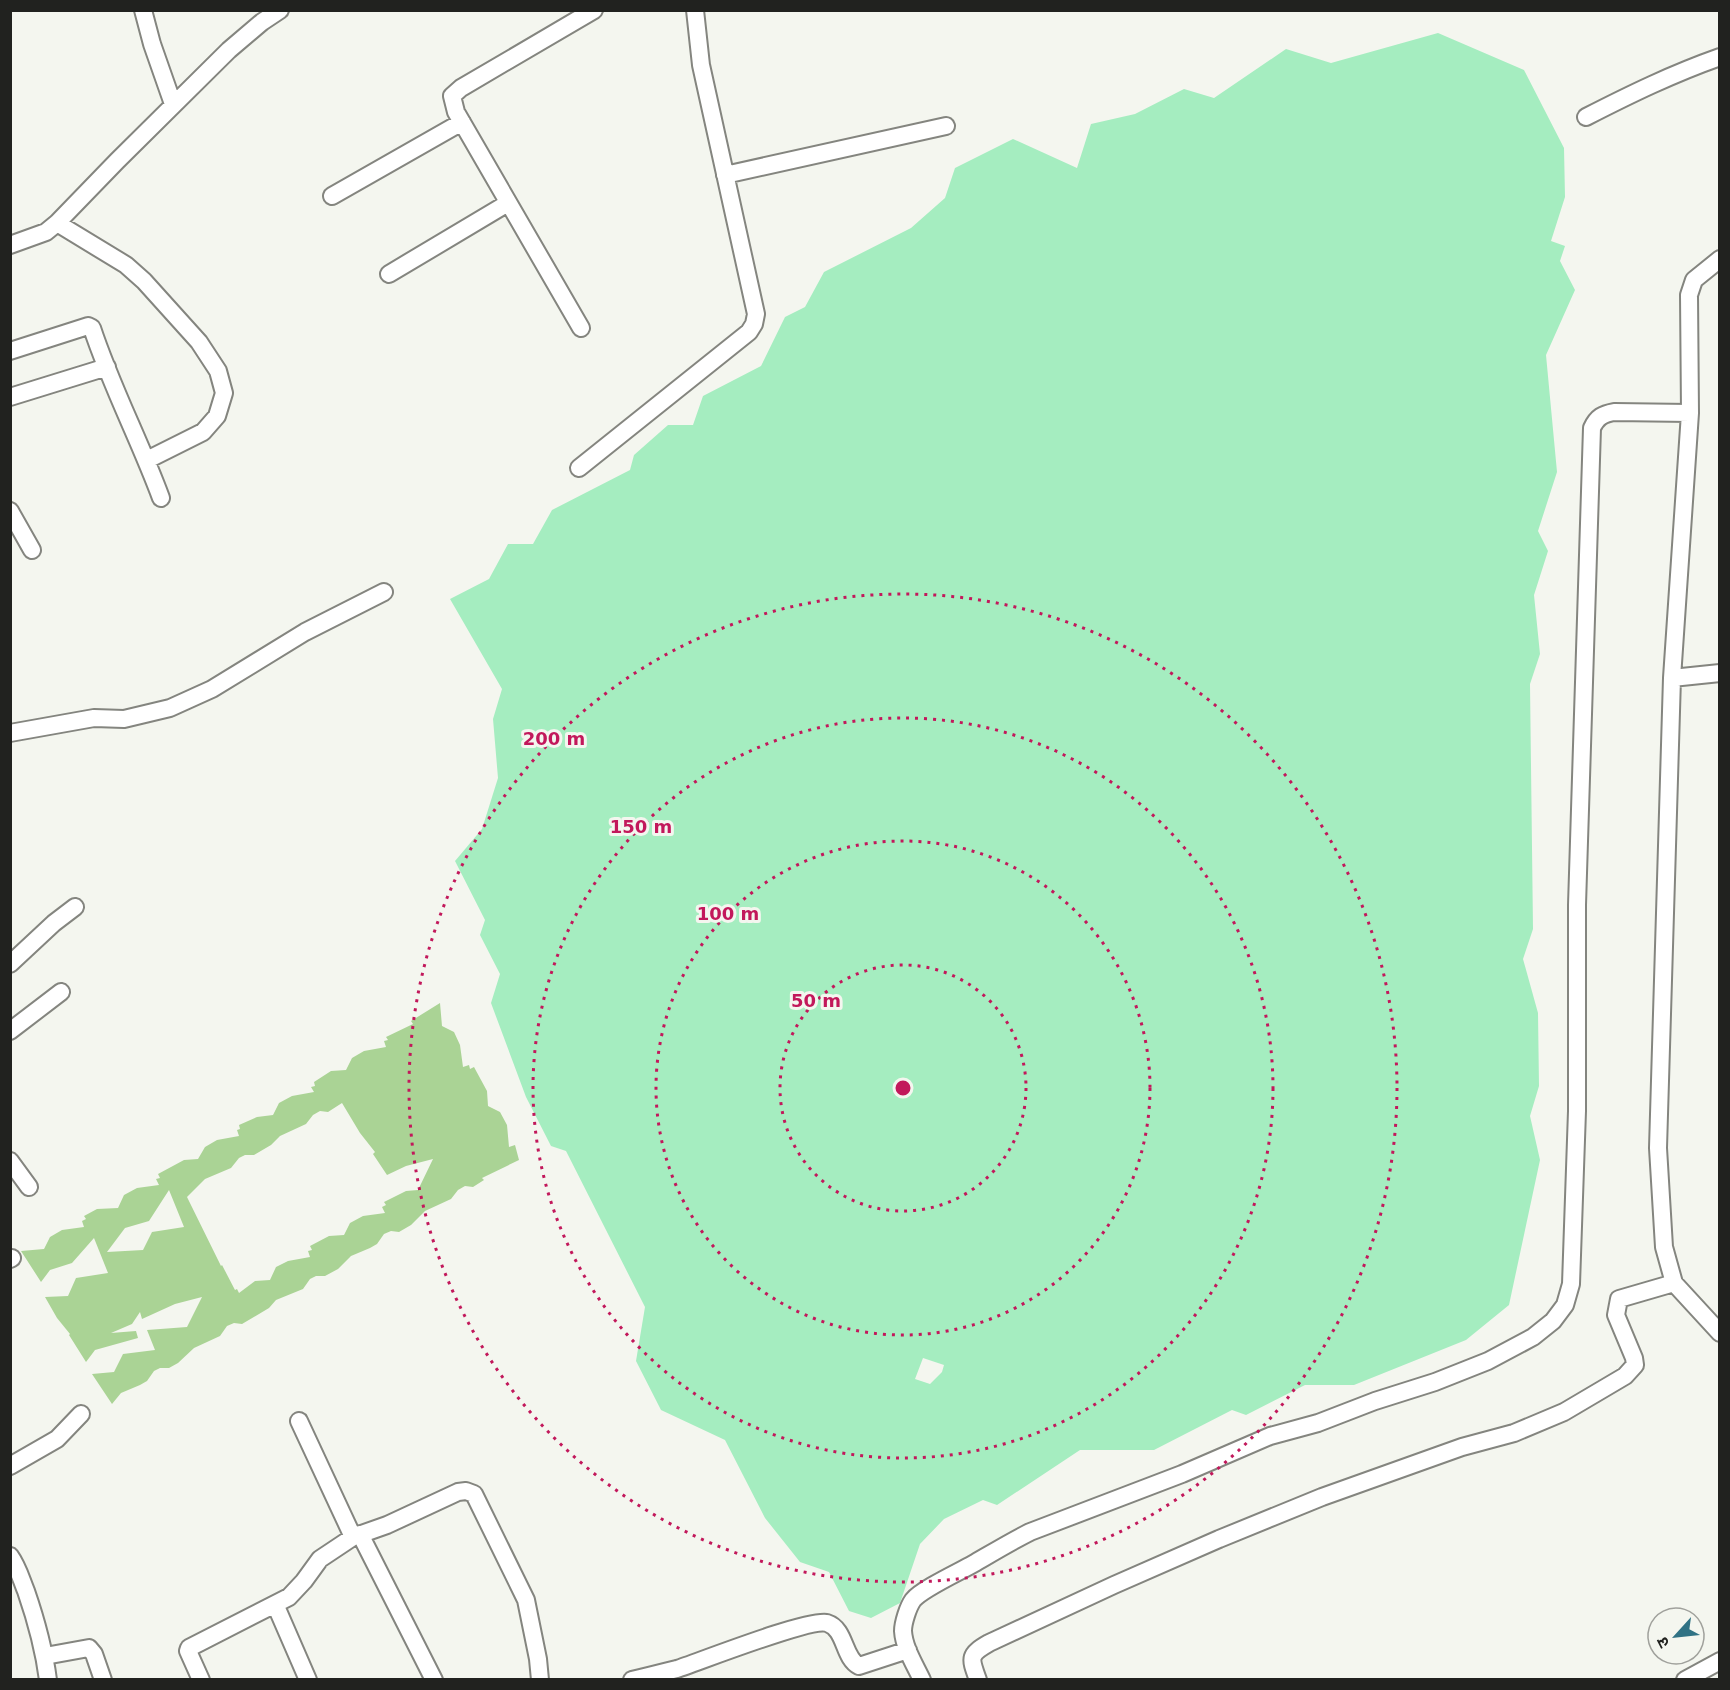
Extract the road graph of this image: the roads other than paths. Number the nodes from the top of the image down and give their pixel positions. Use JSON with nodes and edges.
{"nodes":[{"id":1,"x":142,"y":10,"type":"edge"},
{"id":2,"x":280,"y":10,"type":"edge"},
{"id":3,"x":594,"y":10,"type":"edge"},
{"id":4,"x":695,"y":10,"type":"edge"},
{"id":5,"x":1719,"y":57,"type":"edge"},
{"id":6,"x":173,"y":104,"type":"junction"},
{"id":7,"x":1586,"y":117,"type":"dead end"},
{"id":8,"x":462,"y":123,"type":"junction"},
{"id":9,"x":946,"y":126,"type":"dead end"},
{"id":10,"x":725,"y":175,"type":"junction"},
{"id":11,"x":332,"y":196,"type":"dead end"},
{"id":12,"x":508,"y":202,"type":"junction"},
{"id":13,"x":57,"y":223,"type":"junction"},
{"id":14,"x":10,"y":245,"type":"edge"},
{"id":15,"x":1719,"y":258,"type":"edge"},
{"id":16,"x":389,"y":274,"type":"dead end"},
{"id":17,"x":581,"y":328,"type":"dead end"},
{"id":18,"x":10,"y":351,"type":"edge"},
{"id":19,"x":107,"y":367,"type":"junction"},
{"id":20,"x":10,"y":397,"type":"edge"},
{"id":21,"x":1690,"y":413,"type":"junction"},
{"id":22,"x":147,"y":460,"type":"junction"},
{"id":23,"x":579,"y":468,"type":"dead end"},
{"id":24,"x":161,"y":498,"type":"dead end"},
{"id":25,"x":10,"y":511,"type":"edge"},
{"id":26,"x":32,"y":550,"type":"dead end"},
{"id":27,"x":384,"y":592,"type":"dead end"},
{"id":28,"x":1719,"y":673,"type":"edge"},
{"id":29,"x":1672,"y":678,"type":"junction"},
{"id":30,"x":10,"y":734,"type":"edge"},
{"id":31,"x":75,"y":907,"type":"dead end"},
{"id":32,"x":10,"y":964,"type":"edge"},
{"id":33,"x":61,"y":992,"type":"dead end"},
{"id":34,"x":10,"y":1031,"type":"edge"},
{"id":35,"x":10,"y":1161,"type":"edge"},
{"id":36,"x":29,"y":1187,"type":"dead end"},
{"id":37,"x":1674,"y":1283,"type":"junction"},
{"id":38,"x":1719,"y":1333,"type":"edge"},
{"id":39,"x":81,"y":1414,"type":"dead end"},
{"id":40,"x":299,"y":1421,"type":"dead end"},
{"id":41,"x":10,"y":1466,"type":"edge"},
{"id":42,"x":356,"y":1535,"type":"junction"},
{"id":43,"x":10,"y":1556,"type":"edge"},
{"id":44,"x":276,"y":1604,"type":"junction"},
{"id":45,"x":908,"y":1650,"type":"junction"},
{"id":46,"x":45,"y":1656,"type":"junction"},
{"id":47,"x":852,"y":1660,"type":"junction"},
{"id":48,"x":1719,"y":1661,"type":"edge"},
{"id":49,"x":48,"y":1680,"type":"edge"},
{"id":50,"x":103,"y":1680,"type":"edge"},
{"id":51,"x":201,"y":1680,"type":"edge"},
{"id":52,"x":308,"y":1680,"type":"edge"},
{"id":53,"x":434,"y":1680,"type":"edge"},
{"id":54,"x":540,"y":1680,"type":"edge"},
{"id":55,"x":632,"y":1680,"type":"edge"},
{"id":56,"x":853,"y":1680,"type":"edge"},
{"id":57,"x":921,"y":1680,"type":"edge"},
{"id":58,"x":978,"y":1680,"type":"edge"},
{"id":59,"x":1684,"y":1680,"type":"edge"}],
"edges":[{"from":1,"to":6,"type":"street"},
{"from":2,"to":6,"type":"street"},
{"from":3,"to":8,"type":"street"},
{"from":4,"to":10,"type":"street"},
{"from":5,"to":7,"type":"street"},
{"from":6,"to":13,"type":"street"},
{"from":8,"to":11,"type":"street"},
{"from":8,"to":12,"type":"street"},
{"from":9,"to":10,"type":"street"},
{"from":10,"to":23,"type":"street"},
{"from":12,"to":16,"type":"street"},
{"from":12,"to":17,"type":"street"},
{"from":13,"to":14,"type":"street"},
{"from":13,"to":22,"type":"street"},
{"from":15,"to":21,"type":"street"},
{"from":18,"to":19,"type":"street"},
{"from":19,"to":20,"type":"street"},
{"from":19,"to":22,"type":"street"},
{"from":21,"to":29,"type":"street"},
{"from":21,"to":45,"type":"street"},
{"from":22,"to":24,"type":"street"},
{"from":25,"to":26,"type":"street"},
{"from":27,"to":30,"type":"street"},
{"from":28,"to":29,"type":"street"},
{"from":29,"to":37,"type":"street"},
{"from":31,"to":32,"type":"street"},
{"from":33,"to":34,"type":"street"},
{"from":35,"to":36,"type":"street"},
{"from":37,"to":38,"type":"street"},
{"from":37,"to":58,"type":"street"},
{"from":39,"to":41,"type":"street"},
{"from":40,"to":42,"type":"street"},
{"from":42,"to":44,"type":"street"},
{"from":42,"to":53,"type":"street"},
{"from":42,"to":54,"type":"street"},
{"from":43,"to":46,"type":"street"},
{"from":44,"to":51,"type":"street"},
{"from":44,"to":52,"type":"street"},
{"from":45,"to":47,"type":"street"},
{"from":45,"to":57,"type":"street"},
{"from":46,"to":49,"type":"street"},
{"from":46,"to":50,"type":"street"},
{"from":47,"to":55,"type":"street"},
{"from":47,"to":56,"type":"street"},
{"from":48,"to":59,"type":"street"}]}
